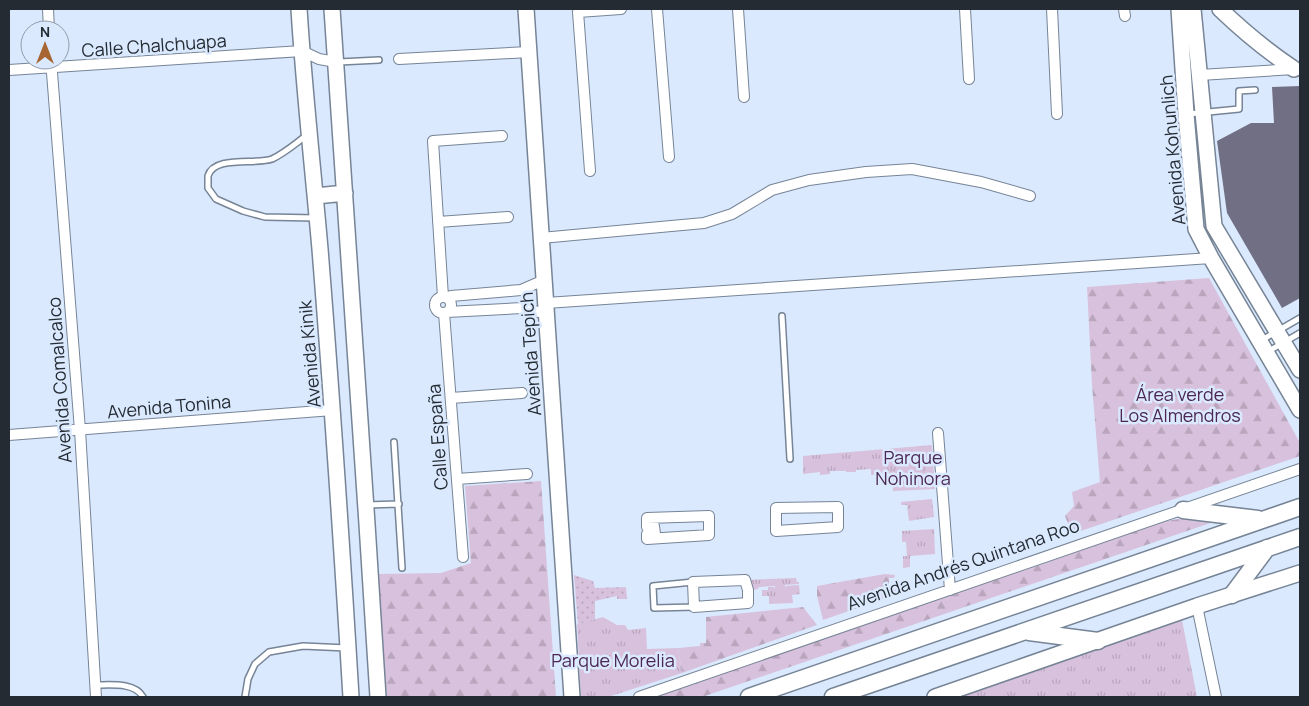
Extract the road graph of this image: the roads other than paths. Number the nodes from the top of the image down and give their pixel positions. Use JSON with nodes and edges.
{"nodes":[{"id":1,"x":300,"y":9,"type":"edge"},
{"id":2,"x":332,"y":9,"type":"edge"},
{"id":3,"x":526,"y":9,"type":"edge"},
{"id":4,"x":621,"y":9,"type":"edge"},
{"id":5,"x":657,"y":9,"type":"edge"},
{"id":6,"x":738,"y":9,"type":"edge"},
{"id":7,"x":965,"y":9,"type":"edge"},
{"id":8,"x":1052,"y":9,"type":"edge"},
{"id":9,"x":1179,"y":9,"type":"edge"},
{"id":10,"x":1193,"y":9,"type":"edge"},
{"id":11,"x":1220,"y":9,"type":"edge"},
{"id":12,"x":302,"y":51,"type":"junction"},
{"id":13,"x":529,"y":52,"type":"junction"},
{"id":14,"x":379,"y":60,"type":"dead end"},
{"id":15,"x":399,"y":60,"type":"dead end"},
{"id":16,"x":336,"y":62,"type":"junction"},
{"id":17,"x":70,"y":63,"type":"edge"},
{"id":18,"x":1297,"y":68,"type":"edge"},
{"id":19,"x":51,"y":70,"type":"edge"},
{"id":20,"x":1200,"y":75,"type":"junction"},
{"id":21,"x":969,"y":79,"type":"dead end"},
{"id":22,"x":1255,"y":90,"type":"dead end"},
{"id":23,"x":744,"y":97,"type":"dead end"},
{"id":24,"x":1203,"y":113,"type":"junction"},
{"id":25,"x":1057,"y":114,"type":"dead end"},
{"id":26,"x":1186,"y":114,"type":"junction"},
{"id":27,"x":310,"y":133,"type":"junction"},
{"id":28,"x":502,"y":136,"type":"dead end"},
{"id":29,"x":669,"y":157,"type":"dead end"},
{"id":30,"x":590,"y":171,"type":"dead end"},
{"id":31,"x":345,"y":193,"type":"junction"},
{"id":32,"x":316,"y":196,"type":"junction"},
{"id":33,"x":1030,"y":196,"type":"dead end"},
{"id":34,"x":508,"y":217,"type":"dead end"},
{"id":35,"x":317,"y":218,"type":"junction"},
{"id":36,"x":438,"y":222,"type":"junction"},
{"id":37,"x":541,"y":238,"type":"junction"},
{"id":38,"x":1211,"y":258,"type":"junction"},
{"id":39,"x":544,"y":280,"type":"junction"},
{"id":40,"x":460,"y":295,"type":"junction"},
{"id":41,"x":445,"y":297,"type":"junction"},
{"id":42,"x":546,"y":309,"type":"junction"},
{"id":43,"x":461,"y":312,"type":"junction"},
{"id":44,"x":446,"y":313,"type":"junction"},
{"id":45,"x":782,"y":316,"type":"dead end"},
{"id":46,"x":1300,"y":318,"type":"edge"},
{"id":47,"x":1300,"y":333,"type":"edge"},
{"id":48,"x":1280,"y":337,"type":"junction"},
{"id":49,"x":1263,"y":347,"type":"junction"},
{"id":50,"x":1300,"y":370,"type":"edge"},
{"id":51,"x":522,"y":393,"type":"dead end"},
{"id":52,"x":451,"y":398,"type":"junction"},
{"id":53,"x":333,"y":410,"type":"junction"},
{"id":54,"x":1300,"y":410,"type":"edge"},
{"id":55,"x":80,"y":430,"type":"junction"},
{"id":56,"x":938,"y":433,"type":"dead end"},
{"id":57,"x":9,"y":435,"type":"edge"},
{"id":58,"x":394,"y":442,"type":"dead end"},
{"id":59,"x":790,"y":459,"type":"dead end"},
{"id":60,"x":1300,"y":469,"type":"edge"},
{"id":61,"x":527,"y":474,"type":"dead end"},
{"id":62,"x":457,"y":479,"type":"junction"},
{"id":63,"x":399,"y":504,"type":"junction"},
{"id":64,"x":366,"y":506,"type":"junction"},
{"id":65,"x":1300,"y":507,"type":"edge"},
{"id":66,"x":776,"y":508,"type":"joint"},
{"id":67,"x":1183,"y":510,"type":"junction"},
{"id":68,"x":1263,"y":520,"type":"junction"},
{"id":69,"x":367,"y":524,"type":"junction"},
{"id":70,"x":341,"y":526,"type":"junction"},
{"id":71,"x":647,"y":526,"type":"joint"},
{"id":72,"x":1300,"y":537,"type":"edge"},
{"id":73,"x":1267,"y":548,"type":"junction"},
{"id":74,"x":463,"y":557,"type":"dead end"},
{"id":75,"x":402,"y":568,"type":"dead end"},
{"id":76,"x":1300,"y":573,"type":"edge"},
{"id":77,"x":694,"y":582,"type":"junction"},
{"id":78,"x":950,"y":590,"type":"junction"},
{"id":79,"x":1232,"y":595,"type":"junction"},
{"id":80,"x":1197,"y":606,"type":"junction"},
{"id":81,"x":694,"y":607,"type":"junction"},
{"id":82,"x":1024,"y":632,"type":"junction"},
{"id":83,"x":1098,"y":641,"type":"junction"},
{"id":84,"x":348,"y":648,"type":"junction"},
{"id":85,"x":96,"y":685,"type":"junction"},
{"id":86,"x":96,"y":697,"type":"edge"},
{"id":87,"x":143,"y":697,"type":"edge"},
{"id":88,"x":245,"y":697,"type":"edge"},
{"id":89,"x":351,"y":697,"type":"edge"},
{"id":90,"x":378,"y":697,"type":"edge"},
{"id":91,"x":572,"y":697,"type":"edge"},
{"id":92,"x":639,"y":697,"type":"edge"},
{"id":93,"x":749,"y":697,"type":"edge"},
{"id":94,"x":833,"y":697,"type":"edge"},
{"id":95,"x":935,"y":697,"type":"edge"},
{"id":96,"x":1216,"y":697,"type":"edge"}],
"edges":[{"from":1,"to":12,"type":"street","name":"Avenida Kinik"},
{"from":2,"to":16,"type":"street"},
{"from":3,"to":13,"type":"street","name":"Avenida Tepich"},
{"from":4,"to":30,"type":"street"},
{"from":5,"to":29,"type":"street"},
{"from":6,"to":23,"type":"street"},
{"from":7,"to":21,"type":"street"},
{"from":8,"to":25,"type":"street"},
{"from":9,"to":26,"type":"street","name":"Avenida Kohunlich"},
{"from":10,"to":20,"type":"street","name":"Avenida Kohunlich"},
{"from":11,"to":18,"type":"street"},
{"from":12,"to":16,"type":"street"},
{"from":12,"to":17,"type":"street","name":"Calle Chalchuapa"},
{"from":12,"to":27,"type":"street","name":"Avenida Kinik"},
{"from":13,"to":15,"type":"street"},
{"from":13,"to":37,"type":"street","name":"Avenida Tepich"},
{"from":14,"to":16,"type":"lane"},
{"from":16,"to":31,"type":"street"},
{"from":18,"to":20,"type":"street"},
{"from":19,"to":55,"type":"street","name":"Avenida Comalcalco"},
{"from":20,"to":24,"type":"street","name":"Avenida Kohunlich"},
{"from":22,"to":24,"type":"lane"},
{"from":24,"to":26,"type":"lane"},
{"from":24,"to":48,"type":"street","name":"Avenida Kohunlich"},
{"from":26,"to":38,"type":"street","name":"Avenida Kohunlich"},
{"from":27,"to":32,"type":"street","name":"Avenida Kinik"},
{"from":27,"to":35,"type":"lane"},
{"from":28,"to":36,"type":"street","name":"Calle España"},
{"from":31,"to":32,"type":"street"},
{"from":31,"to":64,"type":"street"},
{"from":32,"to":35,"type":"street","name":"Avenida Kinik"},
{"from":33,"to":37,"type":"street"},
{"from":34,"to":36,"type":"street"},
{"from":35,"to":53,"type":"street","name":"Avenida Kinik"},
{"from":36,"to":41,"type":"street","name":"Calle España"},
{"from":37,"to":39,"type":"street","name":"Avenida Tepich"},
{"from":38,"to":42,"type":"street"},
{"from":38,"to":49,"type":"street","name":"Avenida Kohunlich"},
{"from":39,"to":40,"type":"street"},
{"from":39,"to":42,"type":"street","name":"Avenida Tepich"},
{"from":40,"to":41,"type":"street"},
{"from":40,"to":43,"type":"street"},
{"from":41,"to":44,"type":"street","name":"Calle España"},
{"from":42,"to":43,"type":"street"},
{"from":42,"to":91,"type":"street","name":"Avenida Tepich"},
{"from":43,"to":44,"type":"street"},
{"from":44,"to":52,"type":"street","name":"Calle España"},
{"from":45,"to":59,"type":"lane"},
{"from":46,"to":48,"type":"lane"},
{"from":47,"to":48,"type":"lane"},
{"from":48,"to":49,"type":"lane"},
{"from":48,"to":49,"type":"lane"},
{"from":48,"to":50,"type":"street","name":"Avenida Kohunlich"},
{"from":49,"to":54,"type":"street","name":"Avenida Kohunlich"},
{"from":51,"to":52,"type":"street"},
{"from":52,"to":62,"type":"street","name":"Calle España"},
{"from":53,"to":55,"type":"street","name":"Avenida Tonina"},
{"from":53,"to":70,"type":"street","name":"Avenida Kinik"},
{"from":55,"to":57,"type":"street","name":"Avenida Tonina"},
{"from":55,"to":85,"type":"street","name":"Avenida Comalcalco"},
{"from":56,"to":78,"type":"street"},
{"from":58,"to":63,"type":"lane"},
{"from":60,"to":67,"type":"street","name":"Avenida Andrés Quintana Roo"},
{"from":61,"to":62,"type":"street"},
{"from":62,"to":74,"type":"street","name":"Calle España"},
{"from":63,"to":64,"type":"lane"},
{"from":63,"to":75,"type":"lane"},
{"from":64,"to":69,"type":"street"},
{"from":65,"to":68,"type":"main road"},
{"from":66,"to":66,"type":"street"},
{"from":67,"to":68,"type":"main road"},
{"from":67,"to":78,"type":"street","name":"Avenida Andrés Quintana Roo"},
{"from":68,"to":93,"type":"main road"},
{"from":69,"to":70,"type":"street"},
{"from":69,"to":90,"type":"street"},
{"from":70,"to":84,"type":"street","name":"Avenida Kinik"},
{"from":71,"to":71,"type":"street"},
{"from":72,"to":73,"type":"main road"},
{"from":73,"to":79,"type":"main road"},
{"from":73,"to":82,"type":"main road"},
{"from":76,"to":79,"type":"street"},
{"from":77,"to":81,"type":"lane"},
{"from":77,"to":81,"type":"lane"},
{"from":77,"to":81,"type":"street"},
{"from":78,"to":92,"type":"street","name":"Avenida Andrés Quintana Roo"},
{"from":79,"to":80,"type":"street"},
{"from":80,"to":83,"type":"street"},
{"from":80,"to":96,"type":"street"},
{"from":82,"to":83,"type":"main road"},
{"from":82,"to":94,"type":"main road"},
{"from":83,"to":95,"type":"street"},
{"from":84,"to":88,"type":"lane"},
{"from":84,"to":89,"type":"street","name":"Avenida Kinik"},
{"from":85,"to":86,"type":"street","name":"Avenida Comalcalco"},
{"from":85,"to":87,"type":"lane"}]}
